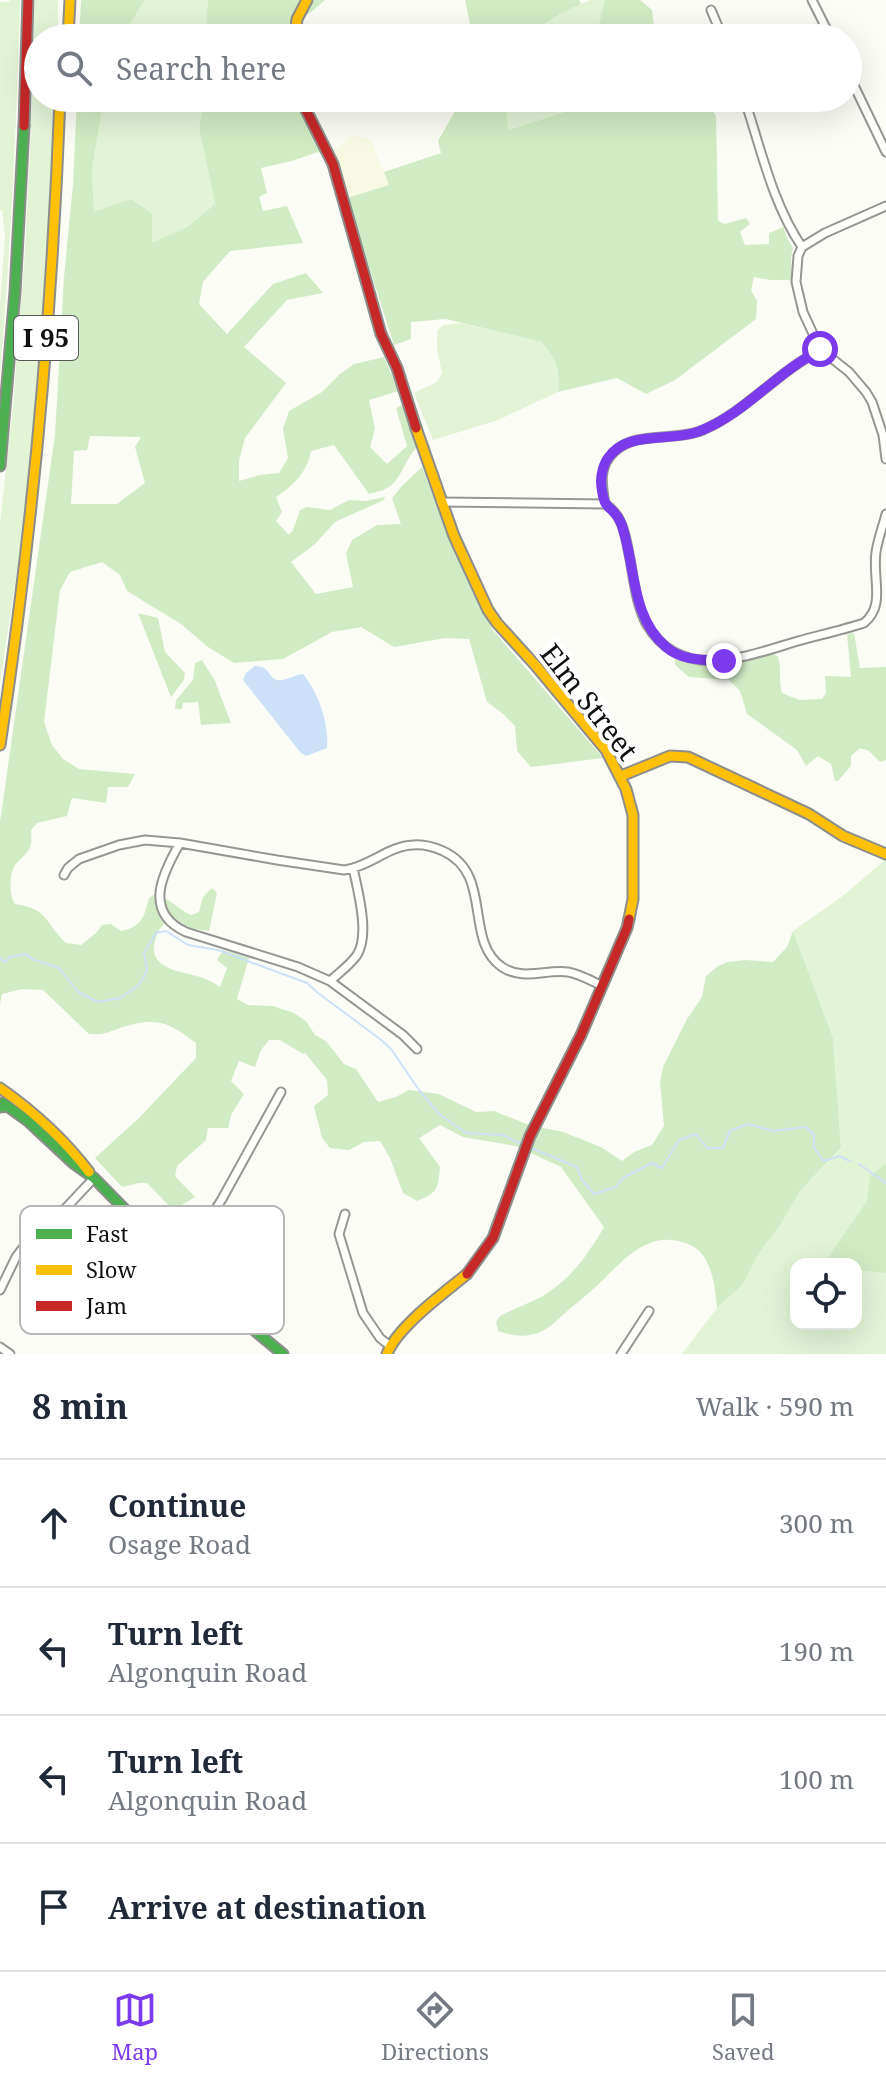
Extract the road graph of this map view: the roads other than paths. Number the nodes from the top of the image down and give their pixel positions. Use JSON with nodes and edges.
{"nodes":[{"id":1,"x":28,"y":0,"type":"edge"},
{"id":2,"x":63,"y":0,"type":"edge"},
{"id":3,"x":70,"y":0,"type":"edge"},
{"id":4,"x":307,"y":0,"type":"edge"},
{"id":5,"x":812,"y":0,"type":"edge"},
{"id":6,"x":711,"y":10,"type":"dead end"},
{"id":7,"x":27,"y":24,"type":"edge"},
{"id":8,"x":62,"y":24,"type":"edge"},
{"id":9,"x":69,"y":24,"type":"edge"},
{"id":10,"x":296,"y":24,"type":"edge"},
{"id":11,"x":717,"y":24,"type":"edge"},
{"id":12,"x":824,"y":24,"type":"edge"},
{"id":13,"x":862,"y":102,"type":"edge"},
{"id":14,"x":24,"y":110,"type":"edge"},
{"id":15,"x":60,"y":112,"type":"edge"},
{"id":16,"x":66,"y":112,"type":"edge"},
{"id":17,"x":306,"y":112,"type":"edge"},
{"id":18,"x":749,"y":112,"type":"edge"},
{"id":19,"x":886,"y":152,"type":"edge"},
{"id":20,"x":58,"y":163,"type":"junction"},
{"id":21,"x":886,"y":206,"type":"edge"},
{"id":22,"x":802,"y":247,"type":"junction"},
{"id":23,"x":821,"y":350,"type":"junction"},
{"id":24,"x":886,"y":459,"type":"edge"},
{"id":25,"x":0,"y":466,"type":"edge"},
{"id":26,"x":441,"y":502,"type":"junction"},
{"id":27,"x":605,"y":504,"type":"junction"},
{"id":28,"x":886,"y":514,"type":"edge"},
{"id":29,"x":0,"y":745,"type":"edge"},
{"id":30,"x":621,"y":776,"type":"junction"},
{"id":31,"x":180,"y":843,"type":"junction"},
{"id":32,"x":886,"y":854,"type":"edge"},
{"id":33,"x":353,"y":868,"type":"junction"},
{"id":34,"x":64,"y":875,"type":"dead end"},
{"id":35,"x":330,"y":981,"type":"junction"},
{"id":36,"x":602,"y":986,"type":"junction"},
{"id":37,"x":417,"y":1049,"type":"dead end"},
{"id":38,"x":0,"y":1088,"type":"edge"},
{"id":39,"x":281,"y":1092,"type":"dead end"},
{"id":40,"x":3,"y":1105,"type":"edge"},
{"id":41,"x":94,"y":1178,"type":"junction"},
{"id":42,"x":67,"y":1206,"type":"edge"},
{"id":43,"x":121,"y":1206,"type":"edge"},
{"id":44,"x":218,"y":1206,"type":"edge"},
{"id":45,"x":345,"y":1214,"type":"dead end"},
{"id":46,"x":20,"y":1252,"type":"edge"},
{"id":47,"x":0,"y":1290,"type":"edge"},
{"id":48,"x":649,"y":1311,"type":"dead end"},
{"id":49,"x":259,"y":1334,"type":"edge"},
{"id":50,"x":0,"y":1347,"type":"edge"},
{"id":51,"x":388,"y":1350,"type":"edge"},
{"id":52,"x":10,"y":1354,"type":"edge"},
{"id":53,"x":283,"y":1354,"type":"edge"},
{"id":54,"x":621,"y":1354,"type":"edge"}],
"edges":[{"from":1,"to":7,"type":"main road","number":"I 95"},
{"from":2,"to":8,"type":"main road"},
{"from":3,"to":9,"type":"main road"},
{"from":4,"to":10,"type":"main road"},
{"from":5,"to":12,"type":"street"},
{"from":6,"to":11,"type":"street"},
{"from":13,"to":19,"type":"street"},
{"from":14,"to":25,"type":"main road","number":"I 95"},
{"from":15,"to":20,"type":"main road","number":"I 95"},
{"from":16,"to":20,"type":"main road"},
{"from":17,"to":26,"type":"main road","name":"Elm Street"},
{"from":18,"to":22,"type":"street"},
{"from":20,"to":29,"type":"main road","number":"I 95"},
{"from":21,"to":22,"type":"street"},
{"from":22,"to":23,"type":"street"},
{"from":23,"to":24,"type":"street"},
{"from":23,"to":27,"type":"street"},
{"from":26,"to":27,"type":"street"},
{"from":26,"to":30,"type":"main road","name":"Elm Street"},
{"from":27,"to":28,"type":"street"},
{"from":30,"to":32,"type":"main road"},
{"from":30,"to":36,"type":"main road","name":"Elm Street"},
{"from":31,"to":33,"type":"street"},
{"from":31,"to":34,"type":"street"},
{"from":31,"to":35,"type":"street"},
{"from":33,"to":35,"type":"street"},
{"from":33,"to":36,"type":"street"},
{"from":35,"to":37,"type":"street"},
{"from":36,"to":51,"type":"main road","name":"Elm Street"},
{"from":38,"to":41,"type":"main road"},
{"from":39,"to":44,"type":"street"},
{"from":40,"to":41,"type":"main road"},
{"from":41,"to":42,"type":"street"},
{"from":41,"to":43,"type":"main road"},
{"from":45,"to":51,"type":"street"},
{"from":46,"to":47,"type":"street"},
{"from":48,"to":54,"type":"street"},
{"from":49,"to":53,"type":"main road"},
{"from":50,"to":52,"type":"street"}]}
